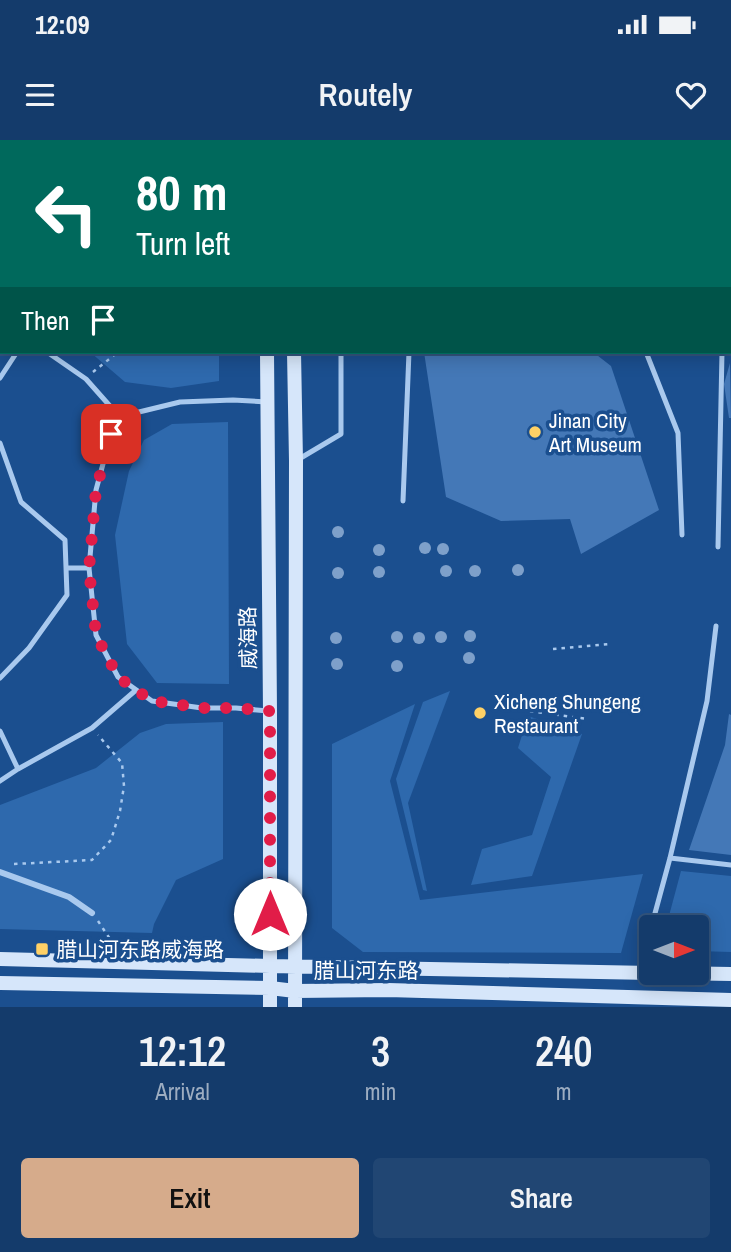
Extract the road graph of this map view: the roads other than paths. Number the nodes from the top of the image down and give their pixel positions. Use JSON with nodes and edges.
{"nodes":[{"id":1,"x":16,"y":354,"type":"edge"},
{"id":2,"x":50,"y":354,"type":"edge"},
{"id":3,"x":267,"y":354,"type":"edge"},
{"id":4,"x":295,"y":354,"type":"edge"},
{"id":5,"x":341,"y":354,"type":"edge"},
{"id":6,"x":410,"y":354,"type":"edge"},
{"id":7,"x":647,"y":354,"type":"edge"},
{"id":8,"x":722,"y":354,"type":"edge"},
{"id":9,"x":0,"y":378,"type":"edge"},
{"id":10,"x":267,"y":402,"type":"junction"},
{"id":11,"x":125,"y":423,"type":"junction"},
{"id":12,"x":0,"y":443,"type":"edge"},
{"id":13,"x":296,"y":461,"type":"junction"},
{"id":14,"x":403,"y":501,"type":"dead end"},
{"id":15,"x":682,"y":535,"type":"dead end"},
{"id":16,"x":718,"y":547,"type":"dead end"},
{"id":17,"x":66,"y":569,"type":"junction"},
{"id":18,"x":89,"y":569,"type":"junction"},
{"id":19,"x":716,"y":626,"type":"dead end"},
{"id":20,"x":0,"y":678,"type":"edge"},
{"id":21,"x":136,"y":690,"type":"junction"},
{"id":22,"x":270,"y":711,"type":"junction"},
{"id":23,"x":0,"y":731,"type":"edge"},
{"id":24,"x":18,"y":769,"type":"junction"},
{"id":25,"x":0,"y":781,"type":"edge"},
{"id":26,"x":670,"y":858,"type":"junction"},
{"id":27,"x":731,"y":865,"type":"edge"},
{"id":28,"x":0,"y":872,"type":"edge"},
{"id":29,"x":92,"y":912,"type":"road end"},
{"id":30,"x":655,"y":915,"type":"edge"},
{"id":31,"x":0,"y":959,"type":"edge"},
{"id":32,"x":270,"y":966,"type":"junction"},
{"id":33,"x":295,"y":966,"type":"junction"},
{"id":34,"x":639,"y":973,"type":"edge"},
{"id":35,"x":709,"y":974,"type":"edge"},
{"id":36,"x":731,"y":974,"type":"edge"},
{"id":37,"x":0,"y":983,"type":"edge"},
{"id":38,"x":270,"y":988,"type":"junction"},
{"id":39,"x":295,"y":991,"type":"junction"},
{"id":40,"x":731,"y":1000,"type":"edge"},
{"id":41,"x":270,"y":1007,"type":"edge"},
{"id":42,"x":295,"y":1007,"type":"edge"}],
"edges":[{"from":1,"to":9,"type":"lane"},
{"from":2,"to":11,"type":"lane"},
{"from":3,"to":10,"type":"main road","name":"威海路"},
{"from":4,"to":13,"type":"main road"},
{"from":5,"to":13,"type":"lane"},
{"from":6,"to":14,"type":"lane"},
{"from":7,"to":15,"type":"lane"},
{"from":8,"to":16,"type":"lane"},
{"from":10,"to":11,"type":"lane"},
{"from":10,"to":22,"type":"main road","name":"威海路"},
{"from":11,"to":18,"type":"lane"},
{"from":12,"to":17,"type":"lane"},
{"from":13,"to":33,"type":"main road"},
{"from":17,"to":18,"type":"lane"},
{"from":17,"to":20,"type":"lane"},
{"from":18,"to":21,"type":"lane"},
{"from":19,"to":26,"type":"lane"},
{"from":21,"to":22,"type":"lane"},
{"from":21,"to":24,"type":"lane"},
{"from":22,"to":32,"type":"main road","name":"威海路"},
{"from":23,"to":24,"type":"lane"},
{"from":24,"to":25,"type":"lane"},
{"from":26,"to":27,"type":"lane"},
{"from":26,"to":30,"type":"lane"},
{"from":28,"to":29,"type":"street"},
{"from":31,"to":32,"type":"main road","name":"腊山河东路"},
{"from":32,"to":33,"type":"main road","name":"腊山河东路"},
{"from":32,"to":38,"type":"main road","name":"威海路"},
{"from":33,"to":34,"type":"main road","name":"腊山河东路"},
{"from":33,"to":39,"type":"main road"},
{"from":35,"to":36,"type":"main road"},
{"from":37,"to":38,"type":"main road","name":"腊山河东路"},
{"from":38,"to":39,"type":"main road","name":"腊山河东路"},
{"from":38,"to":41,"type":"main road","name":"威海路"},
{"from":39,"to":40,"type":"main road","name":"腊山河东路"},
{"from":39,"to":42,"type":"main road"}]}
